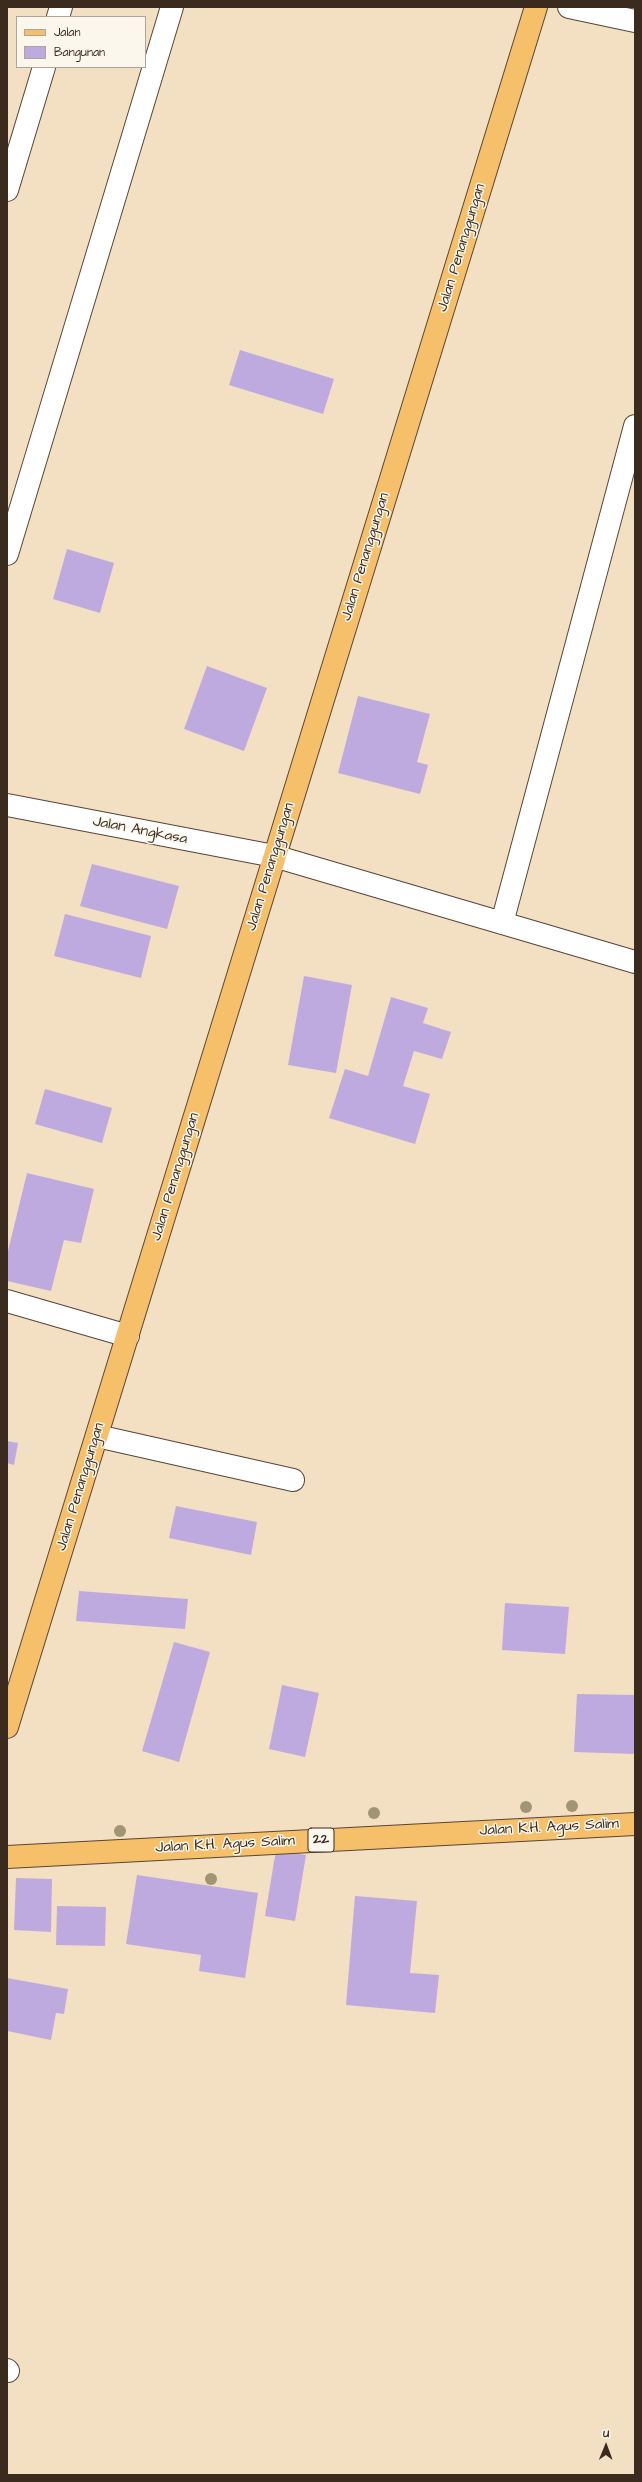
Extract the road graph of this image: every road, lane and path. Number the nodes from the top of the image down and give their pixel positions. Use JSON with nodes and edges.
{"nodes":[{"id":1,"x":172,"y":7,"type":"edge"},
{"id":2,"x":536,"y":7,"type":"edge"},
{"id":3,"x":569,"y":7,"type":"edge"},
{"id":4,"x":635,"y":21,"type":"edge"},
{"id":5,"x":44,"y":68,"type":"edge"},
{"id":6,"x":7,"y":190,"type":"edge"},
{"id":7,"x":635,"y":426,"type":"edge"},
{"id":8,"x":7,"y":554,"type":"edge"},
{"id":9,"x":7,"y":805,"type":"edge"},
{"id":10,"x":274,"y":856,"type":"junction"},
{"id":11,"x":502,"y":923,"type":"junction"},
{"id":12,"x":635,"y":962,"type":"edge"},
{"id":13,"x":7,"y":1301,"type":"edge"},
{"id":14,"x":128,"y":1336,"type":"junction"},
{"id":15,"x":97,"y":1436,"type":"junction"},
{"id":16,"x":293,"y":1480,"type":"dead end"},
{"id":17,"x":7,"y":1727,"type":"edge"},
{"id":18,"x":635,"y":1824,"type":"edge"},
{"id":19,"x":7,"y":1857,"type":"edge"}],
"edges":[{"from":1,"to":8,"type":"street"},
{"from":2,"to":10,"type":"main road","name":"Jalan Penanggungan"},
{"from":3,"to":4,"type":"street"},
{"from":5,"to":6,"type":"street"},
{"from":7,"to":11,"type":"street"},
{"from":9,"to":10,"type":"street","name":"Jalan Angkasa"},
{"from":10,"to":11,"type":"street","name":"Jalan Angkasa"},
{"from":10,"to":14,"type":"main road","name":"Jalan Penanggungan"},
{"from":11,"to":12,"type":"street","name":"Jalan Angkasa"},
{"from":13,"to":14,"type":"street"},
{"from":14,"to":15,"type":"main road","name":"Jalan Penanggungan"},
{"from":15,"to":16,"type":"street"},
{"from":15,"to":17,"type":"main road","name":"Jalan Penanggungan"},
{"from":18,"to":19,"type":"main road","name":"Jalan K.H. Agus Salim","number":"22"}]}
